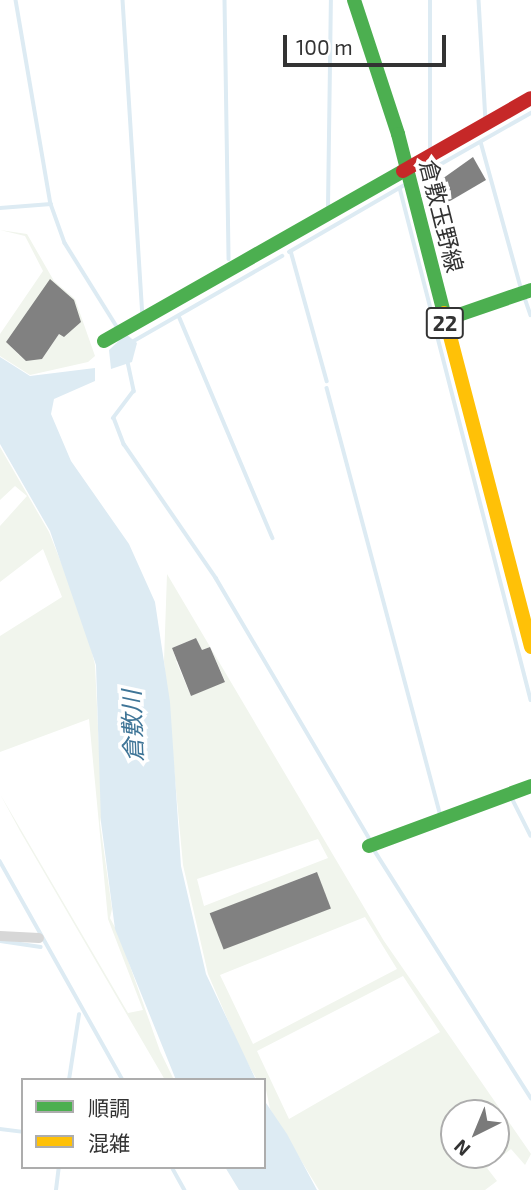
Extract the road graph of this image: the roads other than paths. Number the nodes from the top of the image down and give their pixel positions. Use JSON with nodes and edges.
{"nodes":[{"id":1,"x":354,"y":0,"type":"edge"},
{"id":2,"x":531,"y":98,"type":"edge"},
{"id":3,"x":407,"y":168,"type":"junction"},
{"id":4,"x":526,"y":292,"type":"edge"},
{"id":5,"x":444,"y":320,"type":"junction"},
{"id":6,"x":115,"y":335,"type":"dead end"},
{"id":7,"x":531,"y":648,"type":"edge"},
{"id":8,"x":531,"y":786,"type":"edge"},
{"id":9,"x":372,"y":845,"type":"dead end"},
{"id":10,"x":0,"y":936,"type":"edge"},
{"id":11,"x":38,"y":938,"type":"dead end"}],
"edges":[{"from":1,"to":3,"type":"street","name":"倉敷玉野線","number":"22"},
{"from":2,"to":3,"type":"street"},
{"from":3,"to":5,"type":"street","name":"倉敷玉野線","number":"22"},
{"from":3,"to":6,"type":"street"},
{"from":4,"to":5,"type":"street"},
{"from":5,"to":7,"type":"street","name":"倉敷玉野線","number":"22"},
{"from":8,"to":9,"type":"street"},
{"from":10,"to":11,"type":"street"}]}
